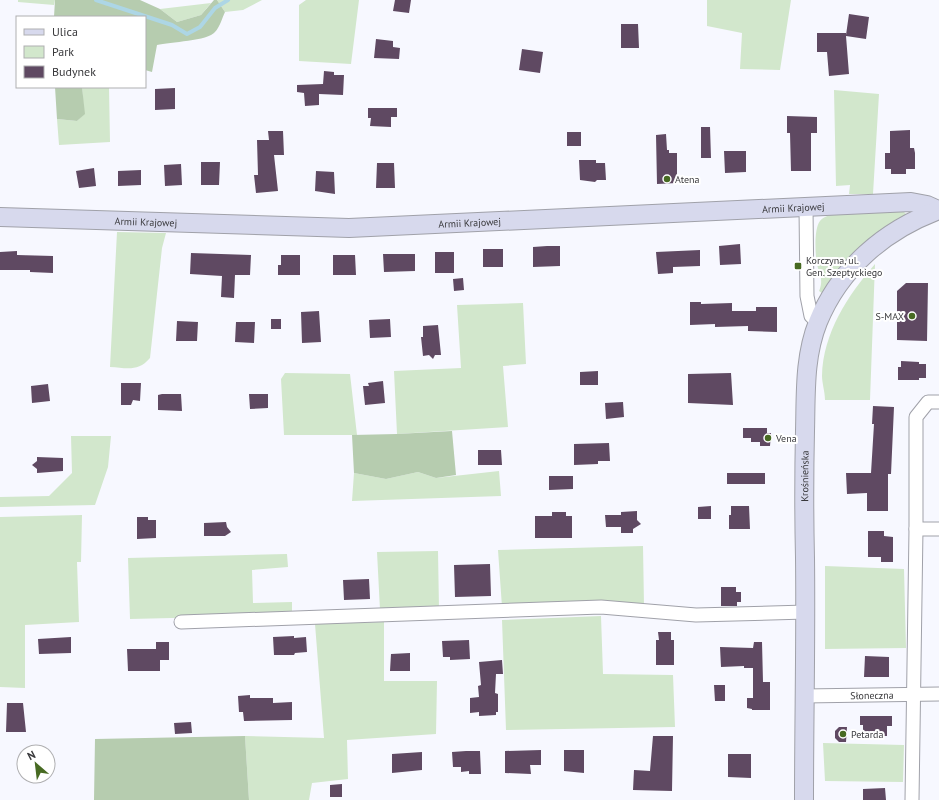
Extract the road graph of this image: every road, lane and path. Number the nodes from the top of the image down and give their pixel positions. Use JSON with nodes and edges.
{"nodes":[{"id":1,"x":806,"y":208,"type":"junction"},
{"id":2,"x":938,"y":210,"type":"edge"},
{"id":3,"x":0,"y":217,"type":"edge"},
{"id":4,"x":818,"y":323,"type":"junction"},
{"id":5,"x":939,"y":402,"type":"edge"},
{"id":6,"x":916,"y":530,"type":"junction"},
{"id":7,"x":939,"y":530,"type":"edge"},
{"id":8,"x":806,"y":612,"type":"junction"},
{"id":9,"x":181,"y":622,"type":"dead end"},
{"id":10,"x":914,"y":693,"type":"junction"},
{"id":11,"x":939,"y":694,"type":"edge"},
{"id":12,"x":804,"y":696,"type":"junction"},
{"id":13,"x":804,"y":800,"type":"edge"},
{"id":14,"x":912,"y":800,"type":"edge"}],
"edges":[{"from":1,"to":2,"type":"street","name":"Armii Krajowej"},
{"from":1,"to":3,"type":"street","name":"Armii Krajowej"},
{"from":1,"to":4,"type":"street"},
{"from":2,"to":4,"type":"street","name":"Krośnieńska"},
{"from":4,"to":8,"type":"street","name":"Krośnieńska"},
{"from":5,"to":6,"type":"street"},
{"from":6,"to":7,"type":"street"},
{"from":6,"to":10,"type":"street"},
{"from":8,"to":9,"type":"street"},
{"from":8,"to":12,"type":"street","name":"Krośnieńska"},
{"from":10,"to":11,"type":"street","name":"Słoneczna"},
{"from":10,"to":12,"type":"street","name":"Słoneczna"},
{"from":10,"to":14,"type":"street"},
{"from":12,"to":13,"type":"street","name":"Krośnieńska"}]}
